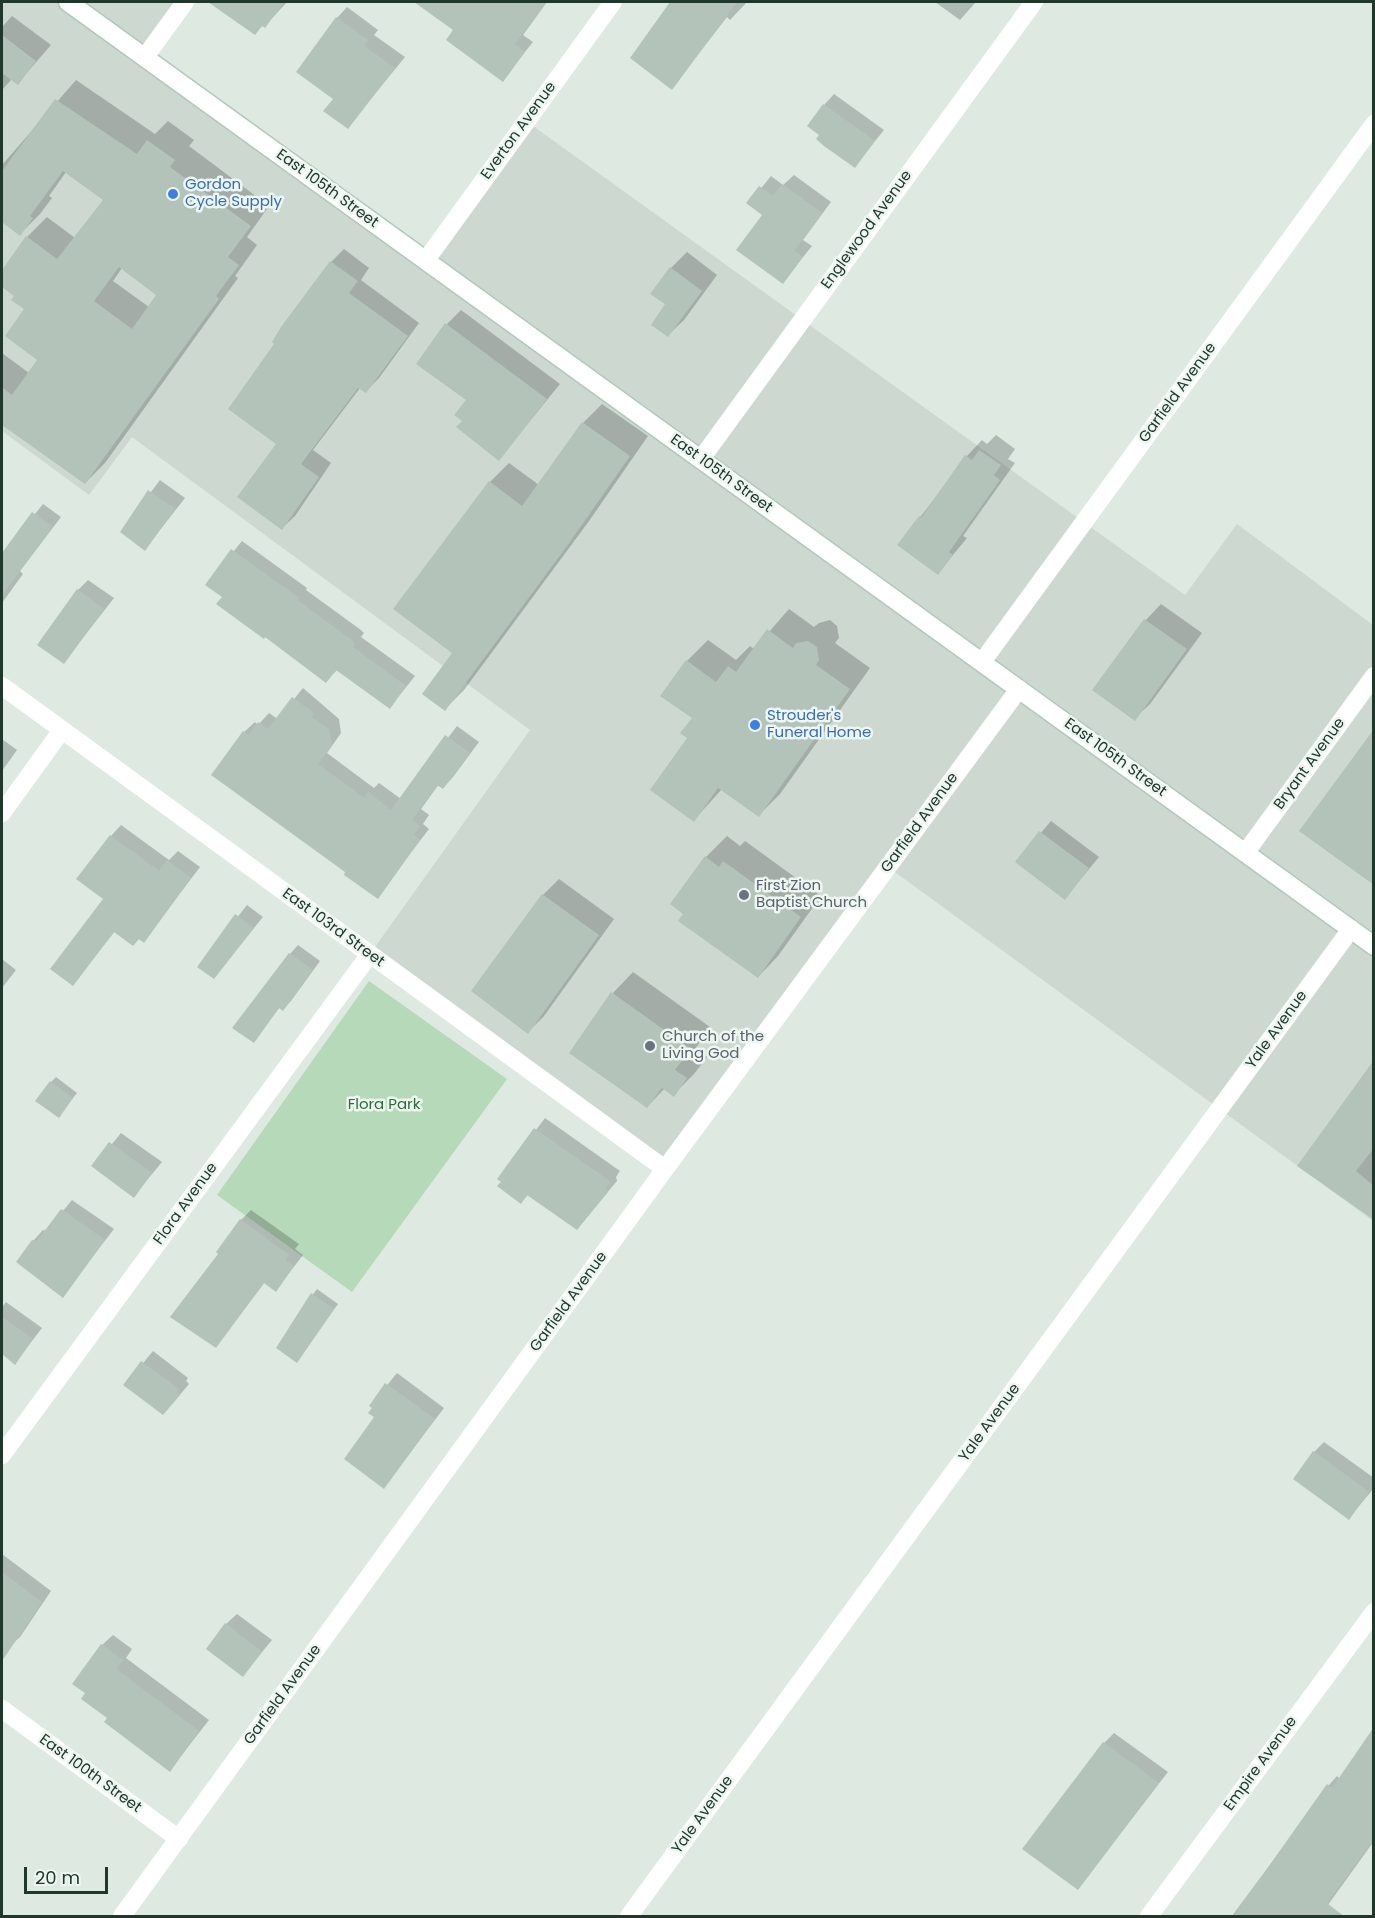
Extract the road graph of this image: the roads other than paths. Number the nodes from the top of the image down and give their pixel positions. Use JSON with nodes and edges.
{"nodes":[{"id":1,"x":68,"y":2,"type":"edge"},
{"id":2,"x":185,"y":2,"type":"edge"},
{"id":3,"x":612,"y":2,"type":"edge"},
{"id":4,"x":1034,"y":2,"type":"edge"},
{"id":5,"x":145,"y":57,"type":"junction"},
{"id":6,"x":1374,"y":124,"type":"edge"},
{"id":7,"x":426,"y":260,"type":"junction"},
{"id":8,"x":701,"y":459,"type":"junction"},
{"id":9,"x":982,"y":662,"type":"junction"},
{"id":10,"x":1374,"y":676,"type":"edge"},
{"id":11,"x":2,"y":686,"type":"edge"},
{"id":12,"x":1019,"y":689,"type":"junction"},
{"id":13,"x":62,"y":730,"type":"junction"},
{"id":14,"x":2,"y":813,"type":"edge"},
{"id":15,"x":1246,"y":852,"type":"junction"},
{"id":16,"x":1351,"y":929,"type":"junction"},
{"id":17,"x":1374,"y":946,"type":"edge"},
{"id":18,"x":369,"y":954,"type":"junction"},
{"id":19,"x":665,"y":1169,"type":"junction"},
{"id":20,"x":2,"y":1455,"type":"edge"},
{"id":21,"x":1374,"y":1612,"type":"edge"},
{"id":22,"x":2,"y":1709,"type":"edge"},
{"id":23,"x":178,"y":1839,"type":"junction"},
{"id":24,"x":122,"y":1917,"type":"edge"},
{"id":25,"x":629,"y":1917,"type":"edge"},
{"id":26,"x":1149,"y":1917,"type":"edge"}],
"edges":[{"from":1,"to":5,"type":"street","name":"East 105th Street"},
{"from":2,"to":5,"type":"street"},
{"from":3,"to":7,"type":"street","name":"Everton Avenue"},
{"from":4,"to":8,"type":"street","name":"Englewood Avenue"},
{"from":5,"to":7,"type":"street","name":"East 105th Street"},
{"from":6,"to":9,"type":"street","name":"Garfield Avenue"},
{"from":7,"to":8,"type":"street","name":"East 105th Street"},
{"from":8,"to":9,"type":"street","name":"East 105th Street"},
{"from":9,"to":12,"type":"street","name":"East 105th Street"},
{"from":10,"to":15,"type":"street","name":"Bryant Avenue"},
{"from":11,"to":13,"type":"street","name":"East 103rd Street"},
{"from":12,"to":15,"type":"street","name":"East 105th Street"},
{"from":12,"to":19,"type":"street","name":"Garfield Avenue"},
{"from":13,"to":14,"type":"street"},
{"from":13,"to":18,"type":"street","name":"East 103rd Street"},
{"from":15,"to":16,"type":"street","name":"East 105th Street"},
{"from":16,"to":17,"type":"street","name":"East 105th Street"},
{"from":16,"to":25,"type":"street","name":"Yale Avenue"},
{"from":18,"to":19,"type":"street","name":"East 103rd Street"},
{"from":18,"to":20,"type":"street","name":"Flora Avenue"},
{"from":19,"to":23,"type":"street","name":"Garfield Avenue"},
{"from":21,"to":26,"type":"street","name":"Empire Avenue"},
{"from":22,"to":23,"type":"street","name":"East 100th Street"},
{"from":23,"to":24,"type":"street","name":"Garfield Avenue"}]}
